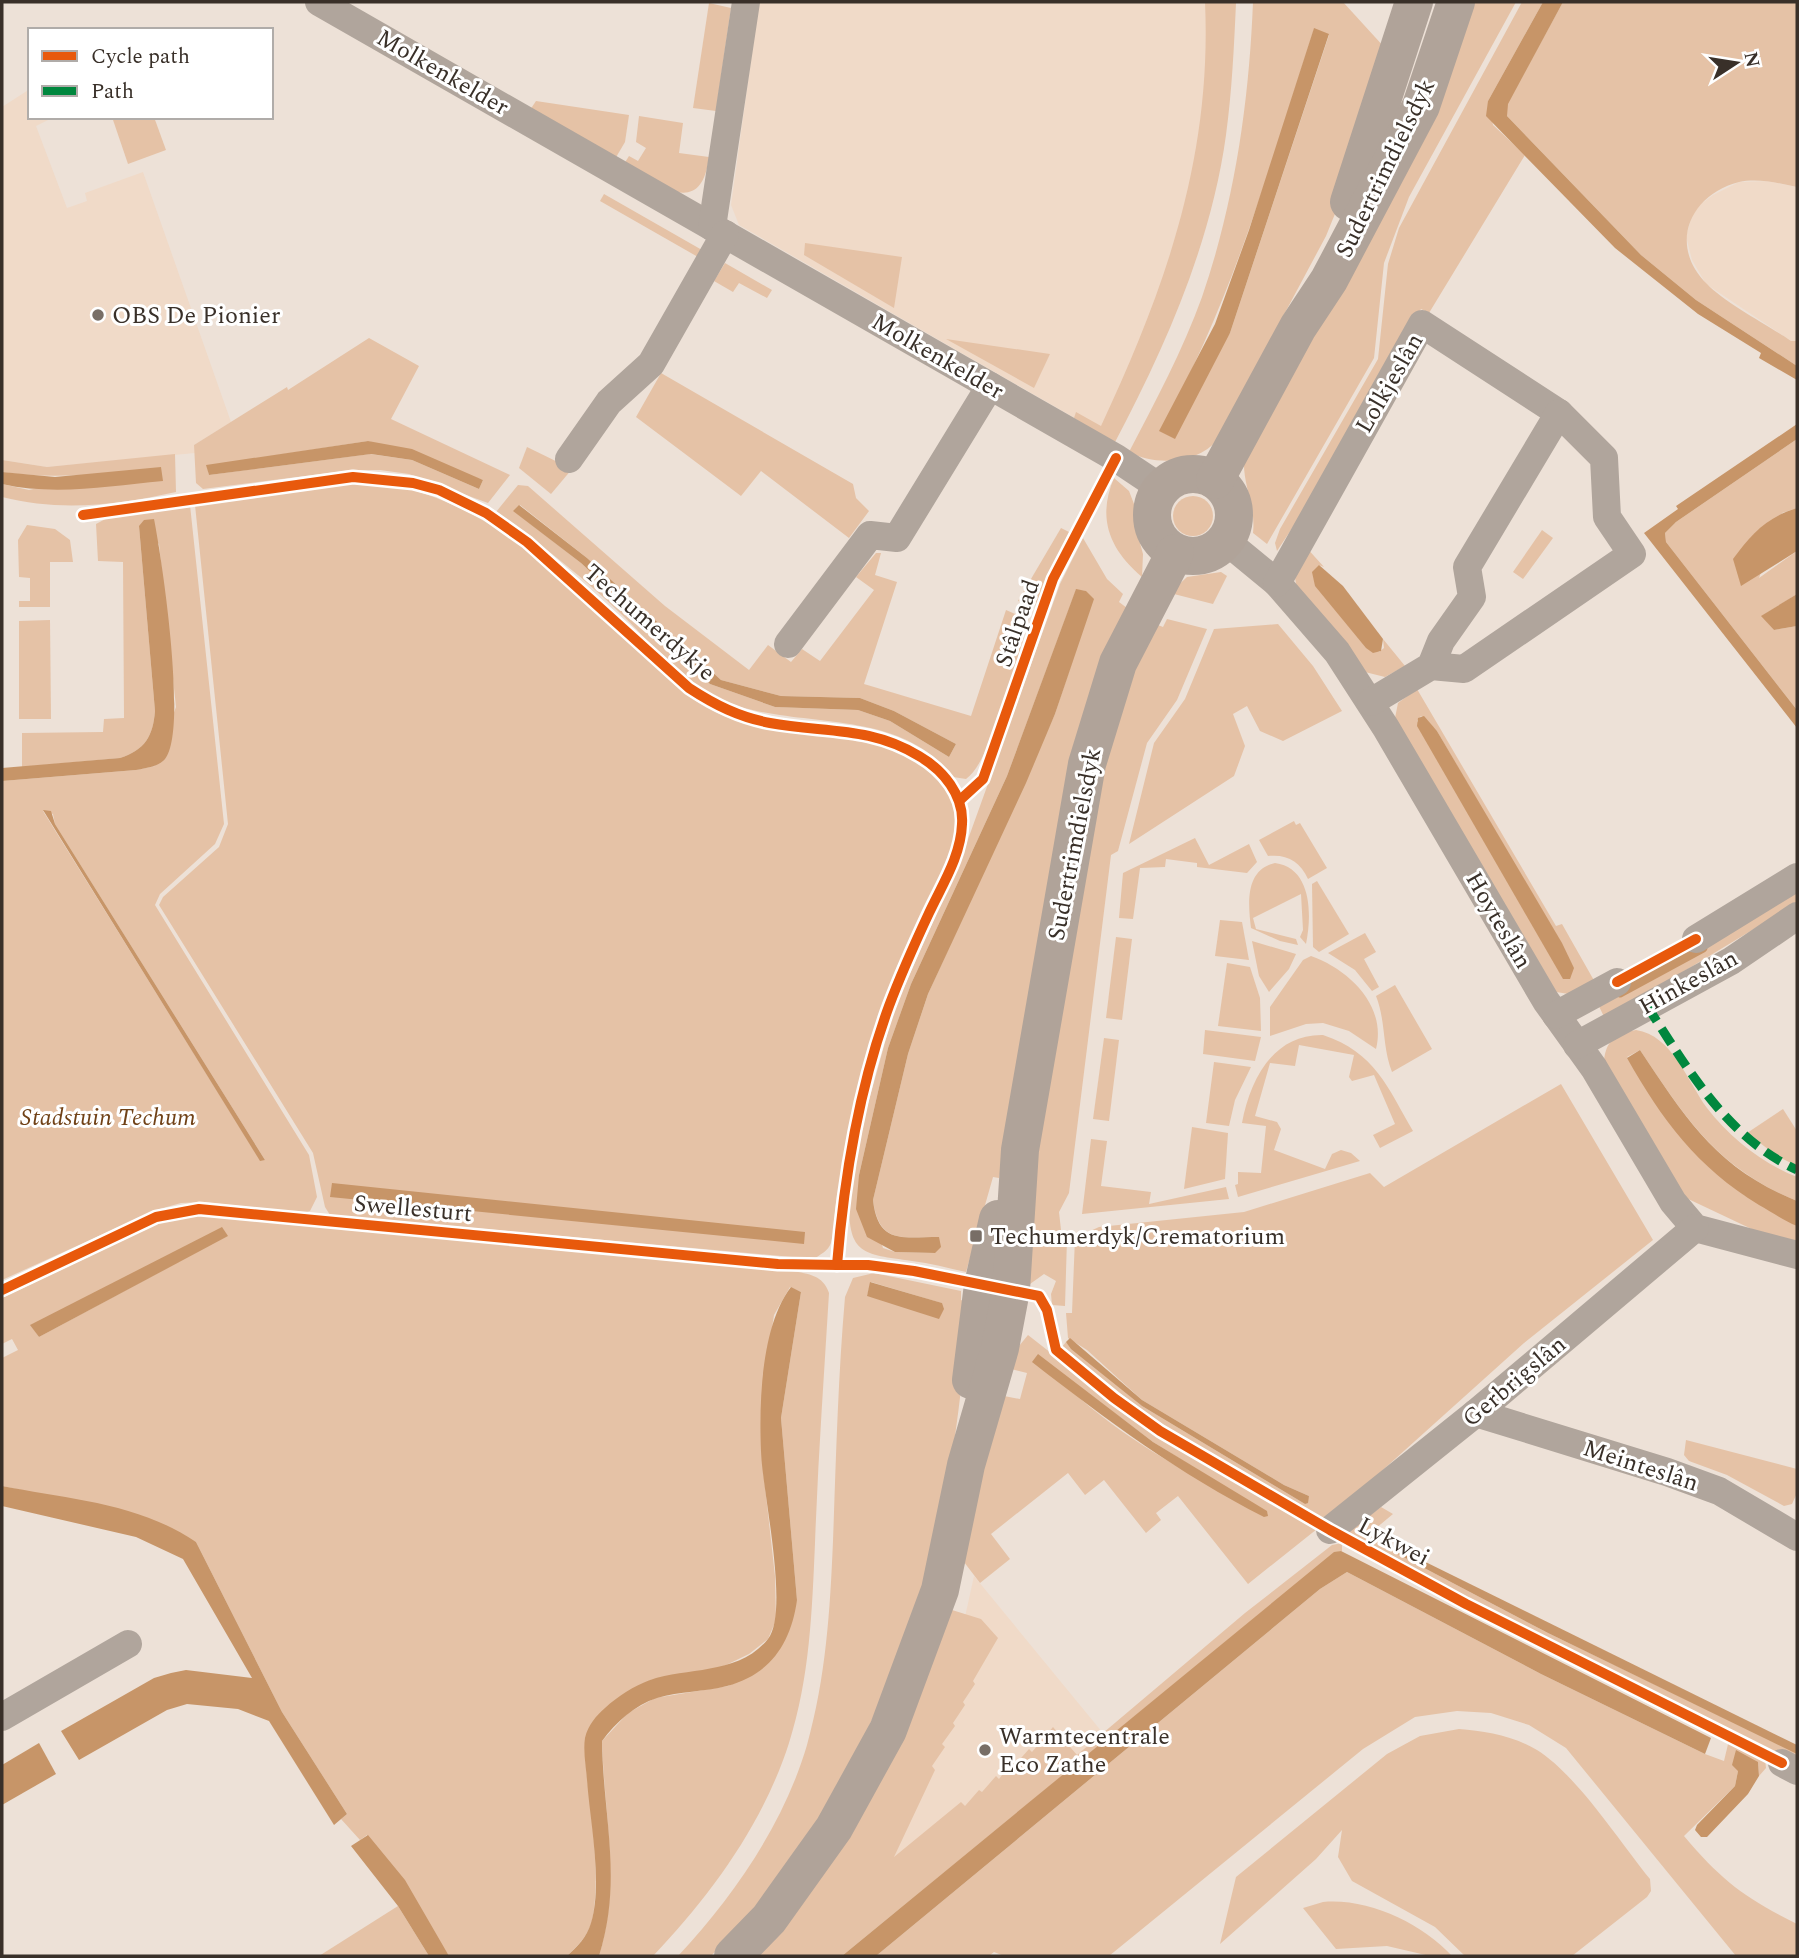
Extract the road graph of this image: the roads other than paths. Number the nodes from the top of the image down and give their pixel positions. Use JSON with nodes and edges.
{"nodes":[{"id":1,"x":319,"y":2,"type":"edge"},
{"id":2,"x":746,"y":2,"type":"edge"},
{"id":3,"x":1414,"y":2,"type":"edge"},
{"id":4,"x":1456,"y":2,"type":"edge"},
{"id":5,"x":719,"y":230,"type":"junction"},
{"id":6,"x":1298,"y":327,"type":"junction"},
{"id":7,"x":990,"y":386,"type":"junction"},
{"id":8,"x":1559,"y":412,"type":"junction"},
{"id":9,"x":569,"y":460,"type":"dead end"},
{"id":10,"x":1215,"y":480,"type":"junction"},
{"id":11,"x":1161,"y":488,"type":"junction"},
{"id":12,"x":1226,"y":541,"type":"junction"},
{"id":13,"x":1175,"y":553,"type":"junction"},
{"id":14,"x":1277,"y":583,"type":"junction"},
{"id":15,"x":788,"y":643,"type":"dead end"},
{"id":16,"x":1431,"y":666,"type":"junction"},
{"id":17,"x":1371,"y":702,"type":"junction"},
{"id":18,"x":1797,"y":877,"type":"edge"},
{"id":19,"x":1792,"y":924,"type":"edge"},
{"id":20,"x":1696,"y":939,"type":"dead end"},
{"id":21,"x":1617,"y":982,"type":"dead end"},
{"id":22,"x":1556,"y":1015,"type":"junction"},
{"id":23,"x":1577,"y":1045,"type":"junction"},
{"id":24,"x":1695,"y":1228,"type":"junction"},
{"id":25,"x":1797,"y":1255,"type":"edge"},
{"id":26,"x":1476,"y":1413,"type":"junction"},
{"id":27,"x":1330,"y":1530,"type":"dead end"},
{"id":28,"x":1797,"y":1537,"type":"edge"},
{"id":29,"x":128,"y":1644,"type":"dead end"},
{"id":30,"x":2,"y":1717,"type":"edge"},
{"id":31,"x":733,"y":1956,"type":"edge"}],
"edges":[{"from":1,"to":5,"type":"street","name":"Molkenkelder"},
{"from":2,"to":5,"type":"street"},
{"from":3,"to":6,"type":"street","name":"Sudertrimdielsdyk"},
{"from":4,"to":6,"type":"street","name":"Sudertrimdielsdyk"},
{"from":5,"to":7,"type":"street","name":"Molkenkelder"},
{"from":5,"to":9,"type":"street"},
{"from":6,"to":10,"type":"street","name":"Sudertrimdielsdyk"},
{"from":7,"to":11,"type":"street","name":"Molkenkelder"},
{"from":7,"to":15,"type":"street"},
{"from":8,"to":14,"type":"street","name":"Lolkjeslân"},
{"from":8,"to":16,"type":"street"},
{"from":8,"to":16,"type":"street","name":"Lolkjeslân"},
{"from":10,"to":11,"type":"street"},
{"from":10,"to":12,"type":"street"},
{"from":11,"to":13,"type":"street"},
{"from":12,"to":13,"type":"street"},
{"from":12,"to":14,"type":"street","name":"Hoyteslân"},
{"from":13,"to":31,"type":"street","name":"Sudertrimdielsdyk"},
{"from":14,"to":17,"type":"street","name":"Hoyteslân"},
{"from":16,"to":17,"type":"street"},
{"from":17,"to":22,"type":"street","name":"Hoyteslân"},
{"from":18,"to":20,"type":"street"},
{"from":19,"to":23,"type":"street","name":"Hinkeslân"},
{"from":21,"to":22,"type":"street"},
{"from":22,"to":23,"type":"street","name":"Hoyteslân"},
{"from":23,"to":24,"type":"street","name":"Hoyteslân"},
{"from":24,"to":25,"type":"street"},
{"from":24,"to":26,"type":"street","name":"Gerbrigslân"},
{"from":26,"to":27,"type":"street","name":"Gerbrigslân"},
{"from":26,"to":28,"type":"street","name":"Meinteslân"},
{"from":29,"to":30,"type":"street"}]}
